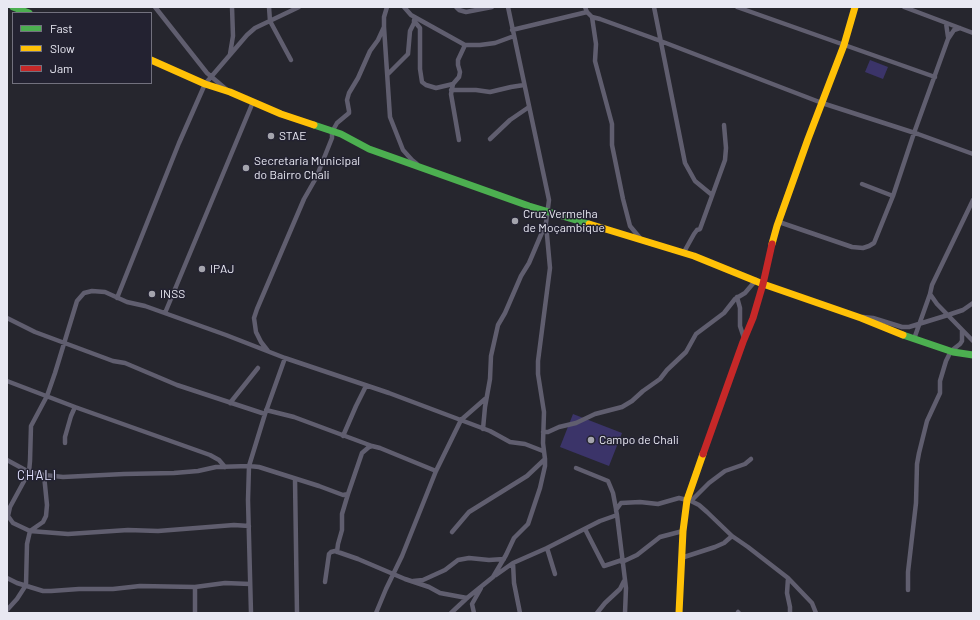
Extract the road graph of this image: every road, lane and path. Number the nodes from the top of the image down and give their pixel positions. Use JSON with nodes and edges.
{"nodes":[{"id":1,"x":13,"y":7,"type":"edge"},
{"id":2,"x":155,"y":7,"type":"edge"},
{"id":3,"x":232,"y":7,"type":"edge"},
{"id":4,"x":268,"y":7,"type":"edge"},
{"id":5,"x":299,"y":7,"type":"edge"},
{"id":6,"x":387,"y":7,"type":"edge"},
{"id":7,"x":404,"y":7,"type":"edge"},
{"id":8,"x":456,"y":7,"type":"edge"},
{"id":9,"x":492,"y":7,"type":"edge"},
{"id":10,"x":508,"y":7,"type":"edge"},
{"id":11,"x":654,"y":7,"type":"edge"},
{"id":12,"x":737,"y":7,"type":"edge"},
{"id":13,"x":855,"y":7,"type":"edge"},
{"id":14,"x":904,"y":7,"type":"edge"},
{"id":15,"x":586,"y":10,"type":"edge"},
{"id":16,"x":26,"y":12,"type":"edge"},
{"id":17,"x":411,"y":15,"type":"junction"},
{"id":18,"x":592,"y":16,"type":"junction"},
{"id":19,"x":270,"y":21,"type":"junction"},
{"id":20,"x":415,"y":22,"type":"junction"},
{"id":21,"x":946,"y":23,"type":"junction"},
{"id":22,"x":384,"y":27,"type":"junction"},
{"id":23,"x":960,"y":28,"type":"junction"},
{"id":24,"x":512,"y":30,"type":"junction"},
{"id":25,"x":973,"y":33,"type":"edge"},
{"id":26,"x":514,"y":36,"type":"junction"},
{"id":27,"x":948,"y":39,"type":"junction"},
{"id":28,"x":661,"y":41,"type":"junction"},
{"id":29,"x":465,"y":45,"type":"junction"},
{"id":30,"x":844,"y":45,"type":"junction"},
{"id":31,"x":229,"y":58,"type":"junction"},
{"id":32,"x":152,"y":60,"type":"edge"},
{"id":33,"x":291,"y":60,"type":"dead end"},
{"id":34,"x":388,"y":74,"type":"junction"},
{"id":35,"x":211,"y":76,"type":"junction"},
{"id":36,"x":935,"y":77,"type":"junction"},
{"id":37,"x":205,"y":84,"type":"junction"},
{"id":38,"x":453,"y":84,"type":"junction"},
{"id":39,"x":524,"y":85,"type":"junction"},
{"id":40,"x":451,"y":90,"type":"junction"},
{"id":41,"x":230,"y":92,"type":"junction"},
{"id":42,"x":253,"y":102,"type":"junction"},
{"id":43,"x":822,"y":103,"type":"junction"},
{"id":44,"x":528,"y":107,"type":"junction"},
{"id":45,"x":724,"y":125,"type":"dead end"},
{"id":46,"x":332,"y":132,"type":"junction"},
{"id":47,"x":914,"y":133,"type":"junction"},
{"id":48,"x":490,"y":139,"type":"dead end"},
{"id":49,"x":459,"y":140,"type":"dead end"},
{"id":50,"x":973,"y":154,"type":"edge"},
{"id":51,"x":420,"y":166,"type":"junction"},
{"id":52,"x":862,"y":184,"type":"dead end"},
{"id":53,"x":712,"y":195,"type":"junction"},
{"id":54,"x":893,"y":196,"type":"junction"},
{"id":55,"x":973,"y":200,"type":"edge"},
{"id":56,"x":547,"y":211,"type":"junction"},
{"id":57,"x":779,"y":222,"type":"junction"},
{"id":58,"x":546,"y":223,"type":"junction"},
{"id":59,"x":640,"y":239,"type":"junction"},
{"id":60,"x":684,"y":252,"type":"junction"},
{"id":61,"x":756,"y":280,"type":"junction"},
{"id":62,"x":763,"y":284,"type":"junction"},
{"id":63,"x":930,"y":294,"type":"junction"},
{"id":64,"x":117,"y":298,"type":"junction"},
{"id":65,"x":737,"y":298,"type":"junction"},
{"id":66,"x":973,"y":303,"type":"edge"},
{"id":67,"x":165,"y":313,"type":"junction"},
{"id":68,"x":948,"y":315,"type":"junction"},
{"id":69,"x":7,"y":318,"type":"edge"},
{"id":70,"x":861,"y":318,"type":"junction"},
{"id":71,"x":919,"y":324,"type":"junction"},
{"id":72,"x":962,"y":330,"type":"junction"},
{"id":73,"x":744,"y":338,"type":"junction"},
{"id":74,"x":914,"y":339,"type":"junction"},
{"id":75,"x":973,"y":341,"type":"edge"},
{"id":76,"x":64,"y":342,"type":"junction"},
{"id":77,"x":950,"y":351,"type":"junction"},
{"id":78,"x":268,"y":352,"type":"junction"},
{"id":79,"x":973,"y":355,"type":"edge"},
{"id":80,"x":285,"y":358,"type":"junction"},
{"id":81,"x":258,"y":368,"type":"dead end"},
{"id":82,"x":7,"y":380,"type":"edge"},
{"id":83,"x":366,"y":386,"type":"junction"},
{"id":84,"x":47,"y":396,"type":"junction"},
{"id":85,"x":486,"y":398,"type":"junction"},
{"id":86,"x":230,"y":402,"type":"junction"},
{"id":87,"x":75,"y":408,"type":"junction"},
{"id":88,"x":265,"y":412,"type":"junction"},
{"id":89,"x":461,"y":420,"type":"junction"},
{"id":90,"x":483,"y":429,"type":"junction"},
{"id":91,"x":543,"y":432,"type":"junction"},
{"id":92,"x":343,"y":436,"type":"junction"},
{"id":93,"x":65,"y":443,"type":"dead end"},
{"id":94,"x":372,"y":446,"type":"junction"},
{"id":95,"x":543,"y":451,"type":"junction"},
{"id":96,"x":545,"y":459,"type":"junction"},
{"id":97,"x":751,"y":459,"type":"dead end"},
{"id":98,"x":7,"y":460,"type":"edge"},
{"id":99,"x":249,"y":466,"type":"junction"},
{"id":100,"x":224,"y":467,"type":"junction"},
{"id":101,"x":240,"y":467,"type":"junction"},
{"id":102,"x":576,"y":468,"type":"dead end"},
{"id":103,"x":436,"y":471,"type":"junction"},
{"id":104,"x":29,"y":472,"type":"junction"},
{"id":105,"x":44,"y":475,"type":"junction"},
{"id":106,"x":249,"y":475,"type":"junction"},
{"id":107,"x":295,"y":479,"type":"junction"},
{"id":108,"x":348,"y":494,"type":"junction"},
{"id":109,"x":689,"y":501,"type":"junction"},
{"id":110,"x":8,"y":513,"type":"edge"},
{"id":111,"x":617,"y":513,"type":"junction"},
{"id":112,"x":9,"y":521,"type":"edge"},
{"id":113,"x":249,"y":526,"type":"junction"},
{"id":114,"x":584,"y":529,"type":"junction"},
{"id":115,"x":683,"y":531,"type":"junction"},
{"id":116,"x":30,"y":532,"type":"junction"},
{"id":117,"x":452,"y":532,"type":"dead end"},
{"id":118,"x":732,"y":536,"type":"junction"},
{"id":119,"x":547,"y":548,"type":"junction"},
{"id":120,"x":338,"y":552,"type":"junction"},
{"id":121,"x":681,"y":558,"type":"junction"},
{"id":122,"x":504,"y":559,"type":"junction"},
{"id":123,"x":622,"y":561,"type":"junction"},
{"id":124,"x":513,"y":563,"type":"junction"},
{"id":125,"x":393,"y":573,"type":"junction"},
{"id":126,"x":555,"y":574,"type":"dead end"},
{"id":127,"x":493,"y":577,"type":"junction"},
{"id":128,"x":7,"y":578,"type":"edge"},
{"id":129,"x":788,"y":578,"type":"junction"},
{"id":130,"x":411,"y":581,"type":"junction"},
{"id":131,"x":624,"y":581,"type":"junction"},
{"id":132,"x":325,"y":582,"type":"dead end"},
{"id":133,"x":250,"y":584,"type":"junction"},
{"id":134,"x":26,"y":585,"type":"junction"},
{"id":135,"x":195,"y":586,"type":"junction"},
{"id":136,"x":482,"y":587,"type":"junction"},
{"id":137,"x":908,"y":590,"type":"dead end"},
{"id":138,"x":467,"y":598,"type":"junction"},
{"id":139,"x":7,"y":610,"type":"edge"},
{"id":140,"x":195,"y":613,"type":"edge"},
{"id":141,"x":251,"y":613,"type":"edge"},
{"id":142,"x":297,"y":613,"type":"edge"},
{"id":143,"x":376,"y":613,"type":"edge"},
{"id":144,"x":451,"y":613,"type":"edge"},
{"id":145,"x":474,"y":613,"type":"edge"},
{"id":146,"x":520,"y":613,"type":"edge"},
{"id":147,"x":597,"y":613,"type":"edge"},
{"id":148,"x":626,"y":613,"type":"edge"},
{"id":149,"x":679,"y":613,"type":"edge"},
{"id":150,"x":790,"y":613,"type":"edge"},
{"id":151,"x":816,"y":613,"type":"edge"}],
"edges":[{"from":1,"to":16,"type":"street"},
{"from":2,"to":35,"type":"street"},
{"from":3,"to":31,"type":"street"},
{"from":4,"to":19,"type":"street"},
{"from":5,"to":19,"type":"street"},
{"from":6,"to":22,"type":"street"},
{"from":7,"to":17,"type":"street"},
{"from":8,"to":9,"type":"street"},
{"from":10,"to":24,"type":"street"},
{"from":11,"to":28,"type":"street"},
{"from":12,"to":30,"type":"street"},
{"from":13,"to":30,"type":"street"},
{"from":14,"to":21,"type":"street"},
{"from":15,"to":18,"type":"street"},
{"from":15,"to":24,"type":"street"},
{"from":17,"to":20,"type":"street"},
{"from":17,"to":29,"type":"street"},
{"from":18,"to":28,"type":"street"},
{"from":18,"to":59,"type":"street"},
{"from":19,"to":31,"type":"street"},
{"from":19,"to":33,"type":"street"},
{"from":20,"to":34,"type":"street"},
{"from":20,"to":38,"type":"street"},
{"from":21,"to":23,"type":"street"},
{"from":21,"to":27,"type":"street"},
{"from":22,"to":34,"type":"street"},
{"from":22,"to":46,"type":"street"},
{"from":23,"to":25,"type":"street"},
{"from":23,"to":27,"type":"street"},
{"from":24,"to":26,"type":"street"},
{"from":26,"to":29,"type":"street"},
{"from":26,"to":39,"type":"street"},
{"from":27,"to":36,"type":"street"},
{"from":28,"to":43,"type":"street"},
{"from":28,"to":53,"type":"street"},
{"from":29,"to":38,"type":"street"},
{"from":30,"to":36,"type":"street"},
{"from":30,"to":43,"type":"street"},
{"from":31,"to":35,"type":"street"},
{"from":32,"to":37,"type":"street"},
{"from":34,"to":51,"type":"street"},
{"from":35,"to":37,"type":"street"},
{"from":35,"to":41,"type":"street"},
{"from":36,"to":47,"type":"street"},
{"from":37,"to":41,"type":"street"},
{"from":37,"to":64,"type":"street"},
{"from":38,"to":40,"type":"street"},
{"from":39,"to":40,"type":"street"},
{"from":39,"to":44,"type":"street"},
{"from":40,"to":49,"type":"street"},
{"from":41,"to":42,"type":"street"},
{"from":42,"to":46,"type":"street"},
{"from":42,"to":67,"type":"street"},
{"from":43,"to":47,"type":"street"},
{"from":43,"to":57,"type":"street"},
{"from":44,"to":48,"type":"street"},
{"from":44,"to":56,"type":"street"},
{"from":45,"to":53,"type":"street"},
{"from":46,"to":51,"type":"street"},
{"from":46,"to":78,"type":"street"},
{"from":47,"to":50,"type":"street"},
{"from":47,"to":54,"type":"street"},
{"from":51,"to":56,"type":"street"},
{"from":52,"to":54,"type":"street"},
{"from":53,"to":60,"type":"street"},
{"from":54,"to":57,"type":"street"},
{"from":55,"to":63,"type":"street"},
{"from":56,"to":58,"type":"street"},
{"from":56,"to":59,"type":"street"},
{"from":57,"to":62,"type":"street"},
{"from":58,"to":85,"type":"street"},
{"from":58,"to":91,"type":"street"},
{"from":59,"to":60,"type":"street"},
{"from":60,"to":61,"type":"street"},
{"from":61,"to":62,"type":"street"},
{"from":61,"to":65,"type":"street"},
{"from":62,"to":70,"type":"street"},
{"from":62,"to":73,"type":"street"},
{"from":63,"to":68,"type":"street"},
{"from":63,"to":71,"type":"street"},
{"from":64,"to":67,"type":"street"},
{"from":64,"to":76,"type":"street"},
{"from":65,"to":73,"type":"street"},
{"from":65,"to":91,"type":"street"},
{"from":66,"to":68,"type":"street"},
{"from":67,"to":78,"type":"street"},
{"from":68,"to":71,"type":"street"},
{"from":68,"to":72,"type":"street"},
{"from":69,"to":76,"type":"street"},
{"from":70,"to":71,"type":"street"},
{"from":70,"to":74,"type":"street"},
{"from":71,"to":74,"type":"street"},
{"from":72,"to":75,"type":"street"},
{"from":72,"to":77,"type":"street"},
{"from":73,"to":109,"type":"street"},
{"from":74,"to":77,"type":"street"},
{"from":76,"to":84,"type":"street"},
{"from":76,"to":86,"type":"street"},
{"from":77,"to":79,"type":"street"},
{"from":77,"to":137,"type":"street"},
{"from":78,"to":80,"type":"street"},
{"from":80,"to":83,"type":"street"},
{"from":80,"to":88,"type":"street"},
{"from":81,"to":86,"type":"street"},
{"from":82,"to":84,"type":"street"},
{"from":83,"to":89,"type":"street"},
{"from":83,"to":92,"type":"street"},
{"from":84,"to":87,"type":"street"},
{"from":84,"to":104,"type":"street"},
{"from":85,"to":89,"type":"street"},
{"from":85,"to":90,"type":"street"},
{"from":86,"to":88,"type":"street"},
{"from":87,"to":93,"type":"street"},
{"from":87,"to":100,"type":"street"},
{"from":88,"to":92,"type":"street"},
{"from":88,"to":99,"type":"street"},
{"from":89,"to":90,"type":"street"},
{"from":89,"to":103,"type":"street"},
{"from":90,"to":95,"type":"street"},
{"from":91,"to":95,"type":"street"},
{"from":92,"to":94,"type":"street"},
{"from":94,"to":103,"type":"street"},
{"from":94,"to":108,"type":"street"},
{"from":95,"to":96,"type":"street"},
{"from":96,"to":117,"type":"street"},
{"from":96,"to":122,"type":"street"},
{"from":97,"to":109,"type":"street"},
{"from":98,"to":104,"type":"street"},
{"from":99,"to":101,"type":"street"},
{"from":99,"to":106,"type":"street"},
{"from":99,"to":107,"type":"street"},
{"from":100,"to":101,"type":"street"},
{"from":100,"to":105,"type":"street"},
{"from":101,"to":106,"type":"street"},
{"from":102,"to":111,"type":"street"},
{"from":103,"to":125,"type":"street"},
{"from":104,"to":105,"type":"street"},
{"from":104,"to":110,"type":"street"},
{"from":105,"to":116,"type":"street"},
{"from":106,"to":113,"type":"street"},
{"from":107,"to":108,"type":"street"},
{"from":107,"to":142,"type":"street"},
{"from":108,"to":120,"type":"street"},
{"from":109,"to":111,"type":"street"},
{"from":109,"to":115,"type":"street"},
{"from":109,"to":118,"type":"street"},
{"from":110,"to":112,"type":"street"},
{"from":111,"to":114,"type":"street"},
{"from":111,"to":123,"type":"street"},
{"from":112,"to":116,"type":"street"},
{"from":113,"to":116,"type":"street"},
{"from":113,"to":133,"type":"street"},
{"from":114,"to":119,"type":"street"},
{"from":114,"to":123,"type":"street"},
{"from":115,"to":121,"type":"street"},
{"from":115,"to":123,"type":"street"},
{"from":116,"to":134,"type":"street"},
{"from":118,"to":121,"type":"street"},
{"from":118,"to":129,"type":"street"},
{"from":119,"to":124,"type":"street"},
{"from":119,"to":126,"type":"street"},
{"from":120,"to":125,"type":"street"},
{"from":120,"to":132,"type":"street"},
{"from":121,"to":149,"type":"street"},
{"from":122,"to":127,"type":"street"},
{"from":122,"to":130,"type":"street"},
{"from":123,"to":131,"type":"street"},
{"from":124,"to":127,"type":"street"},
{"from":124,"to":146,"type":"street"},
{"from":125,"to":130,"type":"street"},
{"from":125,"to":143,"type":"street"},
{"from":127,"to":136,"type":"street"},
{"from":128,"to":134,"type":"street"},
{"from":129,"to":150,"type":"street"},
{"from":129,"to":151,"type":"street"},
{"from":130,"to":138,"type":"street"},
{"from":131,"to":147,"type":"street"},
{"from":131,"to":148,"type":"street"},
{"from":133,"to":135,"type":"street"},
{"from":133,"to":141,"type":"street"},
{"from":134,"to":135,"type":"street"},
{"from":134,"to":139,"type":"street"},
{"from":135,"to":140,"type":"street"},
{"from":136,"to":138,"type":"street"},
{"from":136,"to":145,"type":"street"},
{"from":138,"to":144,"type":"street"}]}
